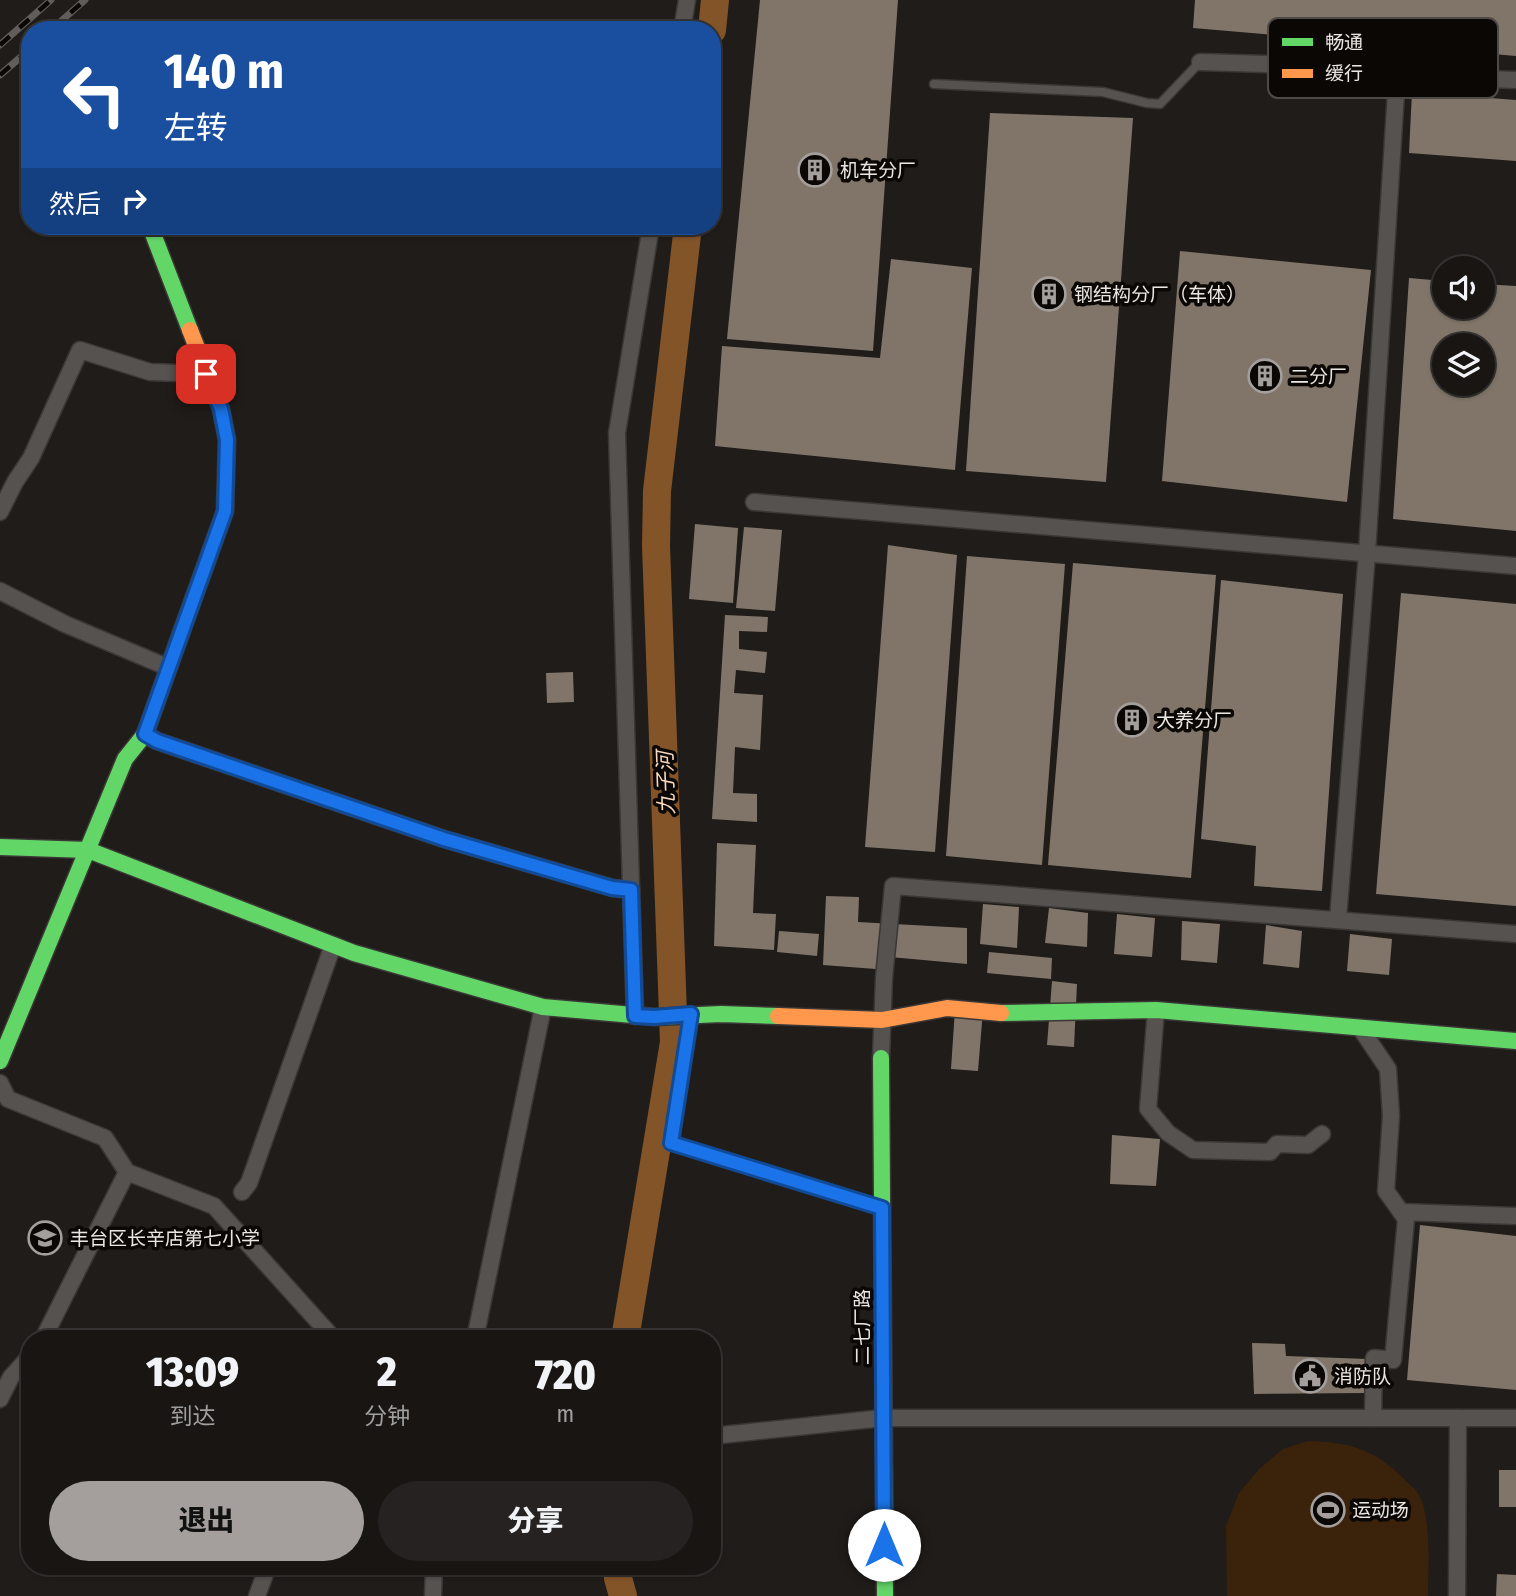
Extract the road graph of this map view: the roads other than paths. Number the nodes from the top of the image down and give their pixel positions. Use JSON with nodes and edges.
{"nodes":[{"id":1,"x":687,"y":0,"type":"edge"},
{"id":2,"x":684,"y":21,"type":"edge"},
{"id":3,"x":1200,"y":62,"type":"joint"},
{"id":4,"x":1268,"y":64,"type":"edge"},
{"id":5,"x":1498,"y":79,"type":"edge"},
{"id":6,"x":1516,"y":80,"type":"edge"},
{"id":7,"x":934,"y":84,"type":"dead end"},
{"id":8,"x":1396,"y":98,"type":"edge"},
{"id":9,"x":153,"y":235,"type":"edge"},
{"id":10,"x":650,"y":235,"type":"edge"},
{"id":11,"x":206,"y":374,"type":"junction"},
{"id":12,"x":754,"y":502,"type":"dead end"},
{"id":13,"x":0,"y":512,"type":"edge"},
{"id":14,"x":1367,"y":553,"type":"junction"},
{"id":15,"x":1516,"y":566,"type":"edge"},
{"id":16,"x":0,"y":591,"type":"edge"},
{"id":17,"x":167,"y":667,"type":"junction"},
{"id":18,"x":145,"y":734,"type":"junction"},
{"id":19,"x":0,"y":847,"type":"edge"},
{"id":20,"x":88,"y":850,"type":"junction"},
{"id":21,"x":631,"y":890,"type":"junction"},
{"id":22,"x":1338,"y":919,"type":"junction"},
{"id":23,"x":1516,"y":934,"type":"edge"},
{"id":24,"x":333,"y":945,"type":"junction"},
{"id":25,"x":543,"y":1007,"type":"junction"},
{"id":26,"x":1156,"y":1010,"type":"junction"},
{"id":27,"x":691,"y":1014,"type":"junction"},
{"id":28,"x":635,"y":1016,"type":"junction"},
{"id":29,"x":883,"y":1020,"type":"junction"},
{"id":30,"x":1361,"y":1029,"type":"junction"},
{"id":31,"x":1516,"y":1041,"type":"edge"},
{"id":32,"x":0,"y":1061,"type":"edge"},
{"id":33,"x":0,"y":1083,"type":"edge"},
{"id":34,"x":1322,"y":1134,"type":"dead end"},
{"id":35,"x":127,"y":1172,"type":"junction"},
{"id":36,"x":242,"y":1192,"type":"dead end"},
{"id":37,"x":882,"y":1208,"type":"junction"},
{"id":38,"x":1401,"y":1212,"type":"junction"},
{"id":39,"x":1516,"y":1216,"type":"edge"},
{"id":40,"x":48,"y":1330,"type":"edge"},
{"id":41,"x":326,"y":1330,"type":"edge"},
{"id":42,"x":477,"y":1330,"type":"edge"},
{"id":43,"x":21,"y":1365,"type":"edge"},
{"id":44,"x":0,"y":1399,"type":"edge"},
{"id":45,"x":883,"y":1418,"type":"junction"},
{"id":46,"x":1373,"y":1418,"type":"junction"},
{"id":47,"x":1458,"y":1418,"type":"junction"},
{"id":48,"x":1516,"y":1418,"type":"edge"},
{"id":49,"x":721,"y":1435,"type":"edge"},
{"id":50,"x":265,"y":1575,"type":"edge"},
{"id":51,"x":434,"y":1575,"type":"edge"},
{"id":52,"x":257,"y":1596,"type":"edge"},
{"id":53,"x":433,"y":1596,"type":"edge"},
{"id":54,"x":885,"y":1596,"type":"edge"},
{"id":55,"x":1457,"y":1596,"type":"edge"}],
"edges":[{"from":1,"to":2,"type":"street"},
{"from":3,"to":4,"type":"street"},
{"from":3,"to":7,"type":"lane"},
{"from":5,"to":6,"type":"street"},
{"from":8,"to":14,"type":"street"},
{"from":9,"to":11,"type":"street"},
{"from":10,"to":21,"type":"street"},
{"from":11,"to":13,"type":"street"},
{"from":11,"to":17,"type":"street"},
{"from":12,"to":14,"type":"street"},
{"from":14,"to":15,"type":"street"},
{"from":14,"to":22,"type":"street"},
{"from":16,"to":17,"type":"street"},
{"from":17,"to":18,"type":"street"},
{"from":18,"to":20,"type":"street"},
{"from":18,"to":21,"type":"street"},
{"from":19,"to":20,"type":"street"},
{"from":20,"to":24,"type":"street"},
{"from":20,"to":32,"type":"street"},
{"from":21,"to":28,"type":"street"},
{"from":22,"to":23,"type":"street"},
{"from":22,"to":29,"type":"street"},
{"from":24,"to":25,"type":"street"},
{"from":24,"to":36,"type":"street"},
{"from":25,"to":28,"type":"street"},
{"from":25,"to":42,"type":"street"},
{"from":26,"to":29,"type":"street"},
{"from":26,"to":30,"type":"street"},
{"from":26,"to":34,"type":"street"},
{"from":27,"to":28,"type":"street"},
{"from":27,"to":29,"type":"street"},
{"from":27,"to":37,"type":"lane"},
{"from":29,"to":37,"type":"street","name":"二七厂路"},
{"from":30,"to":31,"type":"street"},
{"from":30,"to":38,"type":"street"},
{"from":33,"to":35,"type":"street"},
{"from":35,"to":40,"type":"street"},
{"from":35,"to":41,"type":"street"},
{"from":37,"to":45,"type":"street","name":"二七厂路"},
{"from":38,"to":39,"type":"street"},
{"from":38,"to":46,"type":"street"},
{"from":43,"to":44,"type":"street"},
{"from":45,"to":46,"type":"street"},
{"from":45,"to":49,"type":"street"},
{"from":45,"to":54,"type":"street","name":"二七厂路"},
{"from":46,"to":47,"type":"street"},
{"from":47,"to":48,"type":"street"},
{"from":47,"to":55,"type":"street"},
{"from":50,"to":52,"type":"street"},
{"from":51,"to":53,"type":"street"}]}
